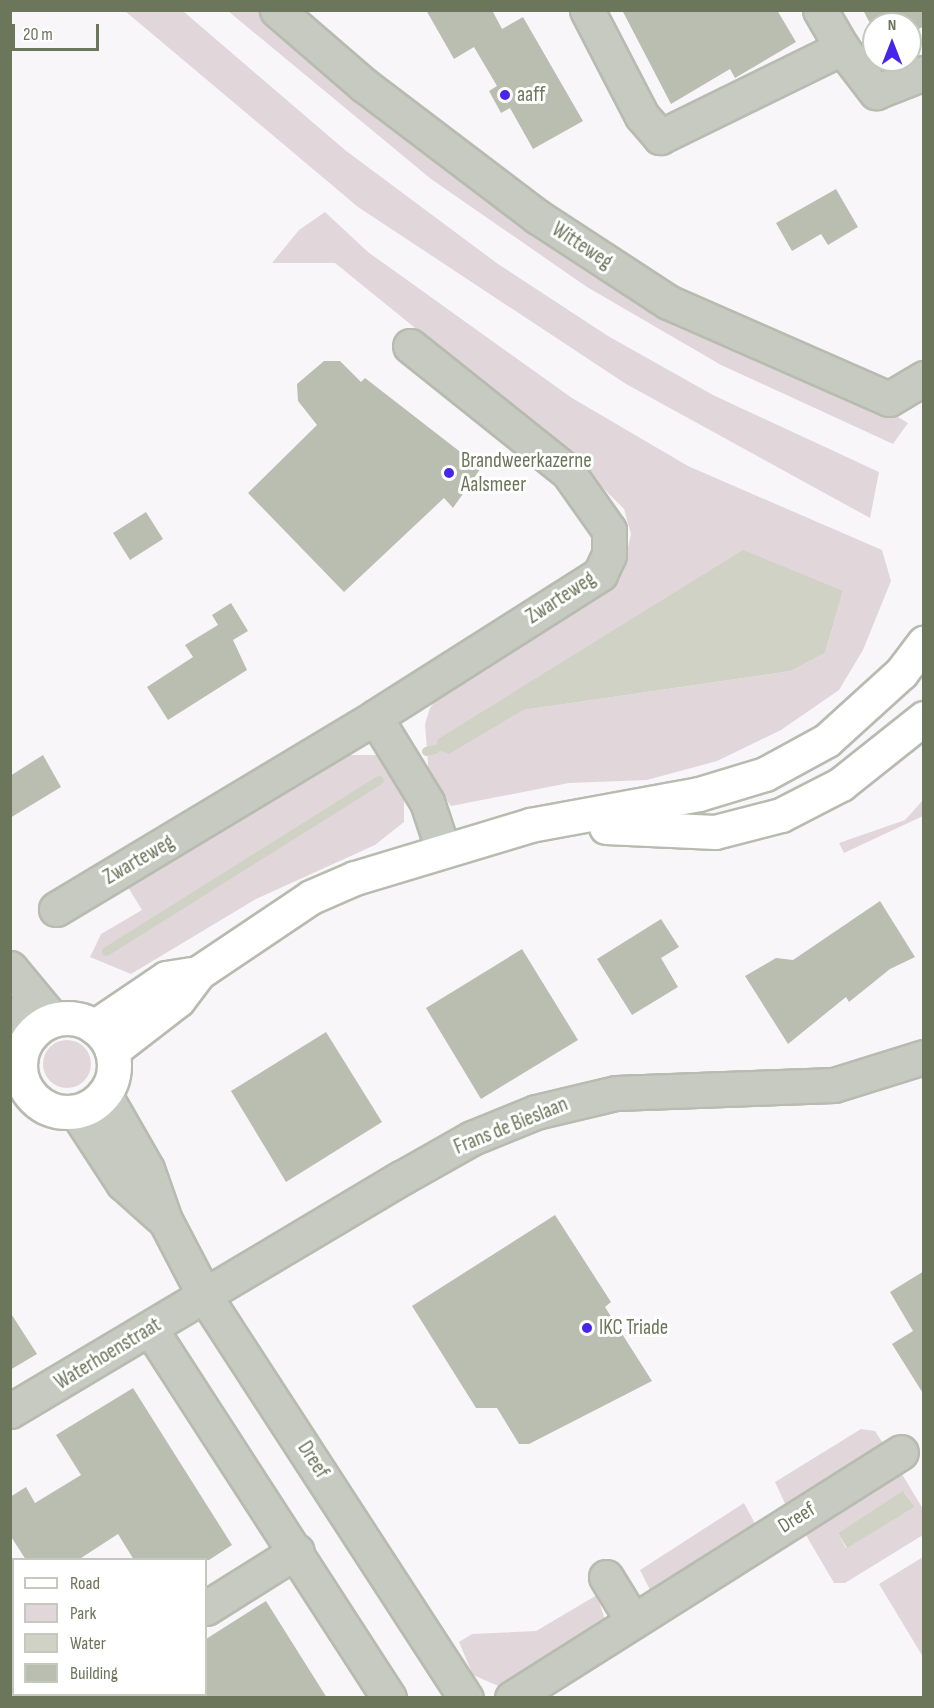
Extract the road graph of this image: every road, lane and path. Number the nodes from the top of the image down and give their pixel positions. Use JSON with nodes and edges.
{"nodes":[{"id":1,"x":277,"y":10,"type":"edge"},
{"id":2,"x":587,"y":10,"type":"edge"},
{"id":3,"x":820,"y":10,"type":"edge"},
{"id":4,"x":842,"y":48,"type":"junction"},
{"id":5,"x":924,"y":73,"type":"edge"},
{"id":6,"x":410,"y":346,"type":"dead end"},
{"id":7,"x":924,"y":378,"type":"edge"},
{"id":8,"x":924,"y":643,"type":"edge"},
{"id":9,"x":375,"y":717,"type":"junction"},
{"id":10,"x":924,"y":718,"type":"edge"},
{"id":11,"x":530,"y":825,"type":"junction"},
{"id":12,"x":443,"y":850,"type":"junction"},
{"id":13,"x":56,"y":909,"type":"dead end"},
{"id":14,"x":10,"y":968,"type":"edge"},
{"id":15,"x":31,"y":1024,"type":"edge"},
{"id":16,"x":103,"y":1039,"type":"junction"},
{"id":17,"x":924,"y":1058,"type":"edge"},
{"id":18,"x":19,"y":1092,"type":"edge"},
{"id":19,"x":104,"y":1094,"type":"junction"},
{"id":20,"x":76,"y":1111,"type":"junction"},
{"id":21,"x":165,"y":1220,"type":"junction"},
{"id":22,"x":204,"y":1295,"type":"junction"},
{"id":23,"x":151,"y":1330,"type":"junction"},
{"id":24,"x":10,"y":1411,"type":"edge"},
{"id":25,"x":901,"y":1452,"type":"dead end"},
{"id":26,"x":297,"y":1551,"type":"junction"},
{"id":27,"x":606,"y":1577,"type":"dead end"},
{"id":28,"x":207,"y":1607,"type":"edge"},
{"id":29,"x":633,"y":1621,"type":"junction"},
{"id":30,"x":389,"y":1698,"type":"edge"},
{"id":31,"x":466,"y":1698,"type":"edge"},
{"id":32,"x":512,"y":1698,"type":"edge"}],
"edges":[{"from":1,"to":7,"type":"street","name":"Witteweg"},
{"from":2,"to":4,"type":"street"},
{"from":3,"to":4,"type":"street"},
{"from":4,"to":5,"type":"street"},
{"from":6,"to":9,"type":"street","name":"Zwarteweg"},
{"from":8,"to":11,"type":"main road"},
{"from":9,"to":12,"type":"street"},
{"from":9,"to":13,"type":"street","name":"Zwarteweg"},
{"from":10,"to":11,"type":"main road"},
{"from":11,"to":12,"type":"main road"},
{"from":12,"to":16,"type":"main road"},
{"from":14,"to":15,"type":"street"},
{"from":15,"to":16,"type":"main road"},
{"from":15,"to":18,"type":"main road"},
{"from":16,"to":19,"type":"main road"},
{"from":17,"to":22,"type":"street","name":"Frans de Bieslaan"},
{"from":18,"to":20,"type":"main road"},
{"from":19,"to":20,"type":"main road"},
{"from":19,"to":21,"type":"street","name":"Dreef"},
{"from":20,"to":21,"type":"street","name":"Dreef"},
{"from":21,"to":22,"type":"street","name":"Dreef"},
{"from":22,"to":23,"type":"street","name":"Waterhoenstraat"},
{"from":22,"to":31,"type":"street","name":"Dreef"},
{"from":23,"to":24,"type":"street","name":"Waterhoenstraat"},
{"from":23,"to":26,"type":"street"},
{"from":25,"to":29,"type":"street","name":"Dreef"},
{"from":26,"to":28,"type":"street"},
{"from":26,"to":30,"type":"street"},
{"from":27,"to":29,"type":"street"},
{"from":29,"to":32,"type":"street","name":"Dreef"}]}
